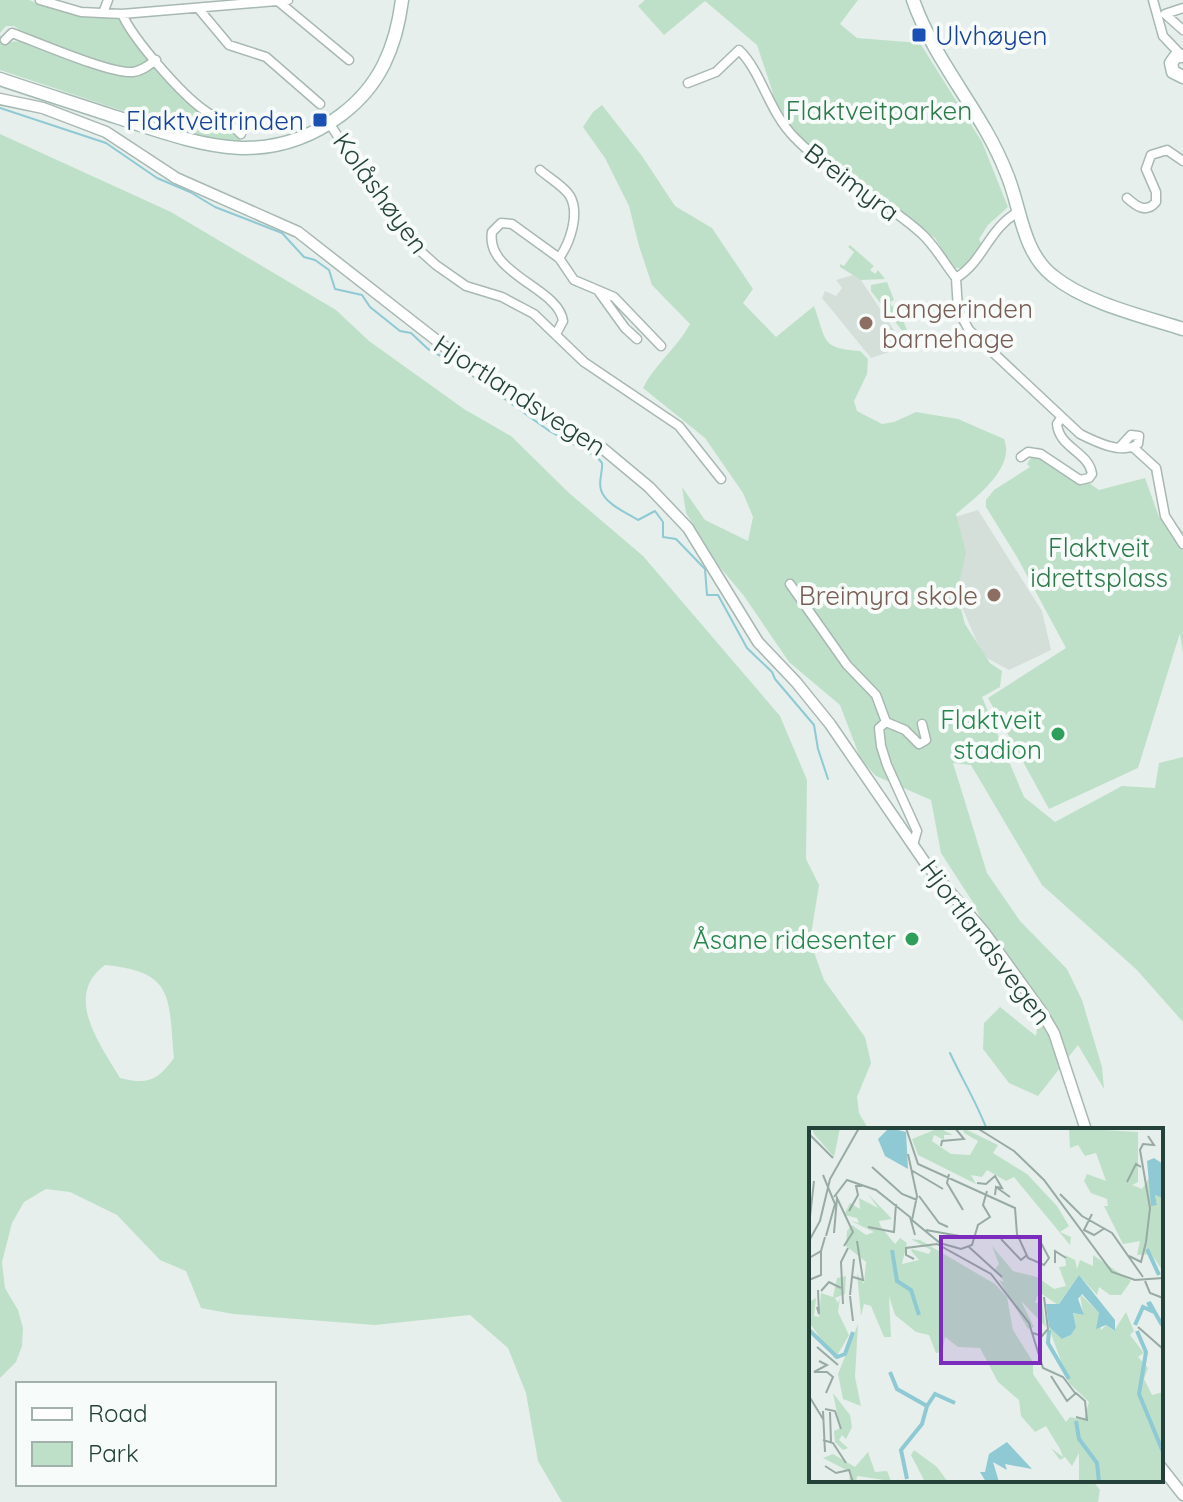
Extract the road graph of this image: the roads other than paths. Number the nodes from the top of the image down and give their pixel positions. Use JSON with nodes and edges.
{"nodes":[{"id":1,"x":40,"y":0,"type":"edge"},
{"id":2,"x":108,"y":0,"type":"edge"},
{"id":3,"x":402,"y":0,"type":"edge"},
{"id":4,"x":913,"y":0,"type":"edge"},
{"id":5,"x":1153,"y":0,"type":"edge"},
{"id":6,"x":284,"y":1,"type":"edge"},
{"id":7,"x":198,"y":8,"type":"junction"},
{"id":8,"x":1183,"y":8,"type":"edge"},
{"id":9,"x":103,"y":13,"type":"junction"},
{"id":10,"x":122,"y":14,"type":"junction"},
{"id":11,"x":1161,"y":15,"type":"junction"},
{"id":12,"x":1183,"y":30,"type":"edge"},
{"id":13,"x":5,"y":40,"type":"dead end"},
{"id":14,"x":1182,"y":55,"type":"edge"},
{"id":15,"x":156,"y":60,"type":"junction"},
{"id":16,"x":349,"y":60,"type":"dead end"},
{"id":17,"x":1183,"y":77,"type":"edge"},
{"id":18,"x":0,"y":79,"type":"edge"},
{"id":19,"x":688,"y":83,"type":"dead end"},
{"id":20,"x":0,"y":99,"type":"edge"},
{"id":21,"x":320,"y":104,"type":"dead end"},
{"id":22,"x":329,"y":123,"type":"junction"},
{"id":23,"x":241,"y":134,"type":"dead end"},
{"id":24,"x":1183,"y":161,"type":"edge"},
{"id":25,"x":540,"y":170,"type":"dead end"},
{"id":26,"x":1127,"y":198,"type":"dead end"},
{"id":27,"x":1018,"y":212,"type":"junction"},
{"id":28,"x":559,"y":258,"type":"junction"},
{"id":29,"x":956,"y":278,"type":"junction"},
{"id":30,"x":598,"y":291,"type":"junction"},
{"id":31,"x":1183,"y":329,"type":"edge"},
{"id":32,"x":556,"y":334,"type":"junction"},
{"id":33,"x":637,"y":339,"type":"dead end"},
{"id":34,"x":661,"y":346,"type":"dead end"},
{"id":35,"x":1061,"y":418,"type":"junction"},
{"id":36,"x":1119,"y":448,"type":"junction"},
{"id":37,"x":1134,"y":448,"type":"junction"},
{"id":38,"x":1021,"y":457,"type":"dead end"},
{"id":39,"x":721,"y":479,"type":"dead end"},
{"id":40,"x":1183,"y":544,"type":"edge"},
{"id":41,"x":790,"y":584,"type":"dead end"},
{"id":42,"x":886,"y":722,"type":"junction"},
{"id":43,"x":922,"y":724,"type":"dead end"},
{"id":44,"x":913,"y":845,"type":"junction"},
{"id":45,"x":1085,"y":1128,"type":"edge"},
{"id":46,"x":1163,"y":1470,"type":"edge"},
{"id":47,"x":1183,"y":1495,"type":"edge"}],
"edges":[{"from":1,"to":9,"type":"street"},
{"from":2,"to":9,"type":"street"},
{"from":3,"to":22,"type":"main road"},
{"from":4,"to":27,"type":"main road"},
{"from":5,"to":11,"type":"street"},
{"from":6,"to":7,"type":"street"},
{"from":6,"to":16,"type":"street"},
{"from":7,"to":10,"type":"street"},
{"from":7,"to":21,"type":"street"},
{"from":8,"to":11,"type":"street"},
{"from":9,"to":10,"type":"street"},
{"from":10,"to":15,"type":"street"},
{"from":11,"to":12,"type":"street"},
{"from":11,"to":14,"type":"street"},
{"from":13,"to":15,"type":"street"},
{"from":14,"to":17,"type":"main road"},
{"from":15,"to":23,"type":"street"},
{"from":18,"to":22,"type":"main road"},
{"from":19,"to":29,"type":"street","name":"Breimyra"},
{"from":20,"to":44,"type":"street","name":"Hjortlandsvegen"},
{"from":22,"to":32,"type":"street","name":"Kolåshøyen"},
{"from":24,"to":26,"type":"street"},
{"from":25,"to":28,"type":"street"},
{"from":27,"to":29,"type":"street"},
{"from":27,"to":31,"type":"main road"},
{"from":28,"to":30,"type":"street"},
{"from":28,"to":32,"type":"street"},
{"from":29,"to":35,"type":"street","name":"Breimyra"},
{"from":30,"to":33,"type":"street"},
{"from":30,"to":34,"type":"street"},
{"from":32,"to":39,"type":"street","name":"Kolåshøyen"},
{"from":35,"to":36,"type":"street","name":"Breimyra"},
{"from":35,"to":38,"type":"street","name":"Breimyra"},
{"from":36,"to":37,"type":"street","name":"Breimyra"},
{"from":36,"to":37,"type":"street","name":"Breimyra"},
{"from":37,"to":40,"type":"street"},
{"from":41,"to":42,"type":"street","name":"Hjortlandsvegen"},
{"from":42,"to":43,"type":"street","name":"Hjortlandsvegen"},
{"from":42,"to":44,"type":"street","name":"Hjortlandsvegen"},
{"from":44,"to":45,"type":"street","name":"Hjortlandsvegen"},
{"from":46,"to":47,"type":"street"}]}
